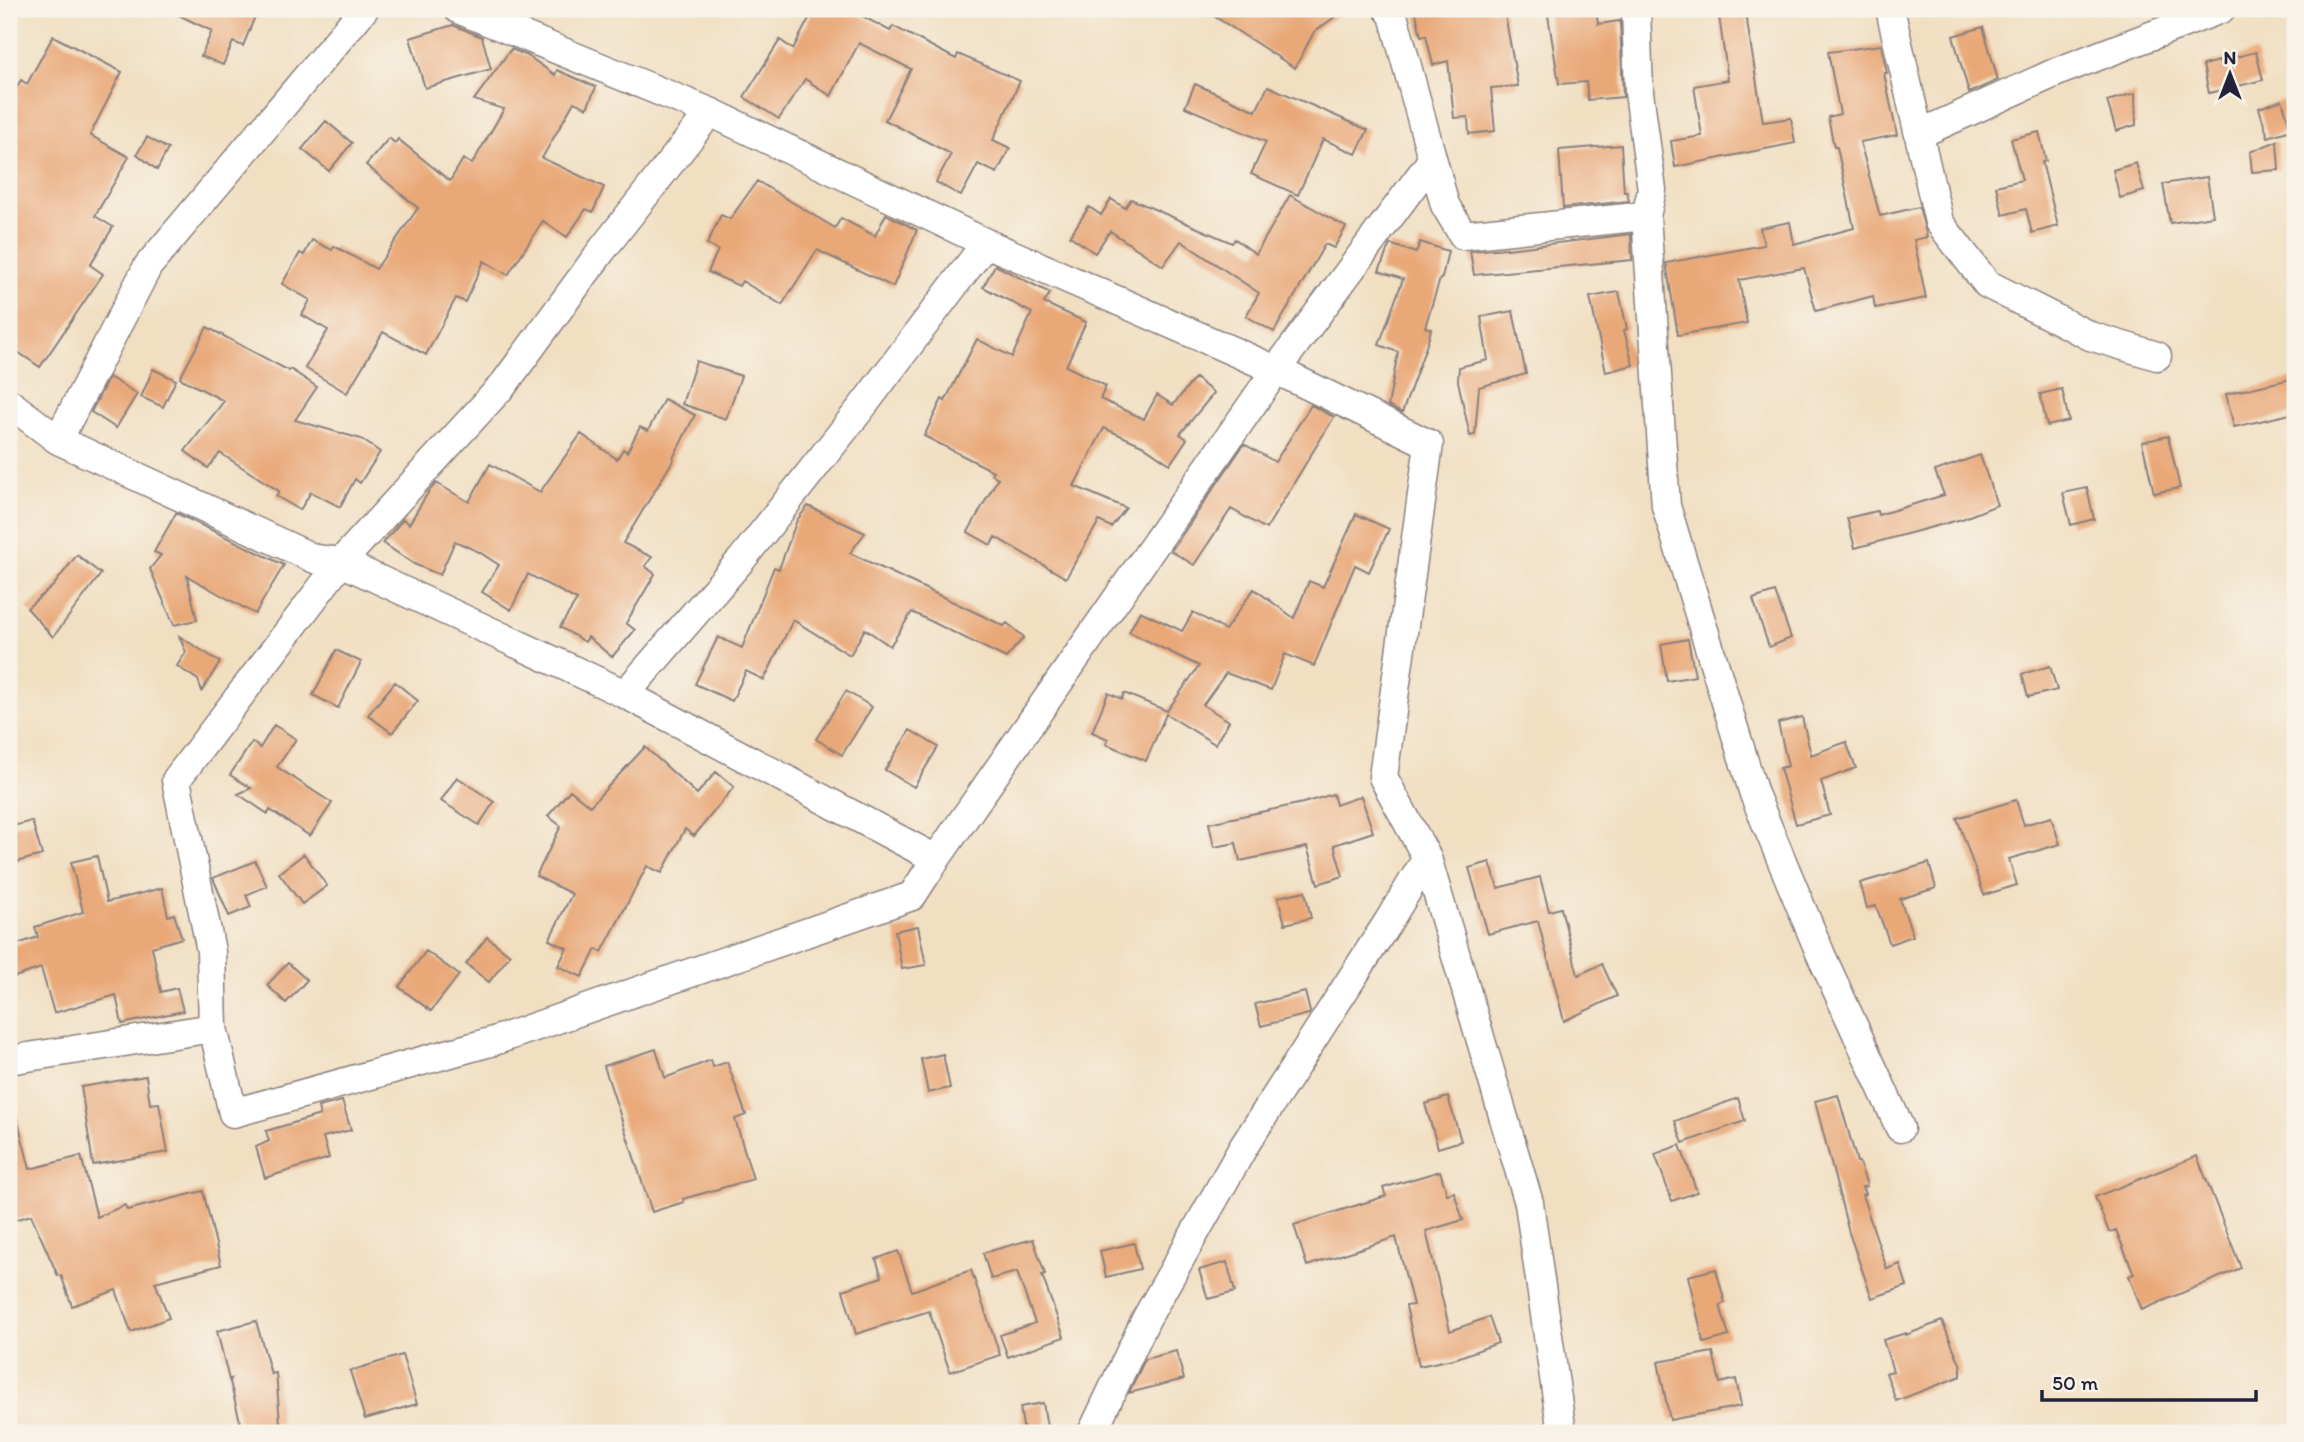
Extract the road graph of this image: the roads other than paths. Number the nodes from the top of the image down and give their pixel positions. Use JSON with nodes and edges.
{"nodes":[{"id":1,"x":364,"y":9,"type":"edge"},
{"id":2,"x":458,"y":9,"type":"edge"},
{"id":3,"x":1388,"y":9,"type":"edge"},
{"id":4,"x":1636,"y":9,"type":"edge"},
{"id":5,"x":1890,"y":9,"type":"edge"},
{"id":6,"x":2221,"y":9,"type":"edge"},
{"id":7,"x":710,"y":112,"type":"junction"},
{"id":8,"x":1919,"y":134,"type":"junction"},
{"id":9,"x":1432,"y":160,"type":"junction"},
{"id":10,"x":1646,"y":216,"type":"junction"},
{"id":11,"x":986,"y":243,"type":"junction"},
{"id":12,"x":2157,"y":356,"type":"dead end"},
{"id":13,"x":1276,"y":370,"type":"junction"},
{"id":14,"x":9,"y":402,"type":"edge"},
{"id":15,"x":58,"y":440,"type":"junction"},
{"id":16,"x":341,"y":562,"type":"junction"},
{"id":17,"x":625,"y":694,"type":"junction"},
{"id":18,"x":1427,"y":858,"type":"junction"},
{"id":19,"x":936,"y":859,"type":"junction"},
{"id":20,"x":213,"y":1028,"type":"junction"},
{"id":21,"x":9,"y":1060,"type":"edge"},
{"id":22,"x":1900,"y":1128,"type":"dead end"},
{"id":23,"x":1092,"y":1433,"type":"edge"},
{"id":24,"x":1562,"y":1433,"type":"edge"}],
"edges":[{"from":1,"to":15,"type":"street"},
{"from":2,"to":7,"type":"street"},
{"from":3,"to":9,"type":"street"},
{"from":4,"to":10,"type":"street"},
{"from":5,"to":8,"type":"street"},
{"from":6,"to":8,"type":"street"},
{"from":7,"to":11,"type":"street"},
{"from":7,"to":16,"type":"street"},
{"from":8,"to":12,"type":"street"},
{"from":9,"to":10,"type":"street"},
{"from":9,"to":13,"type":"street"},
{"from":10,"to":22,"type":"street"},
{"from":11,"to":13,"type":"street"},
{"from":11,"to":17,"type":"street"},
{"from":13,"to":18,"type":"street"},
{"from":13,"to":19,"type":"street"},
{"from":14,"to":15,"type":"street"},
{"from":15,"to":16,"type":"street"},
{"from":16,"to":17,"type":"street"},
{"from":16,"to":20,"type":"street"},
{"from":17,"to":19,"type":"street"},
{"from":18,"to":23,"type":"street"},
{"from":18,"to":24,"type":"street"},
{"from":19,"to":20,"type":"street"},
{"from":20,"to":21,"type":"street"}]}
